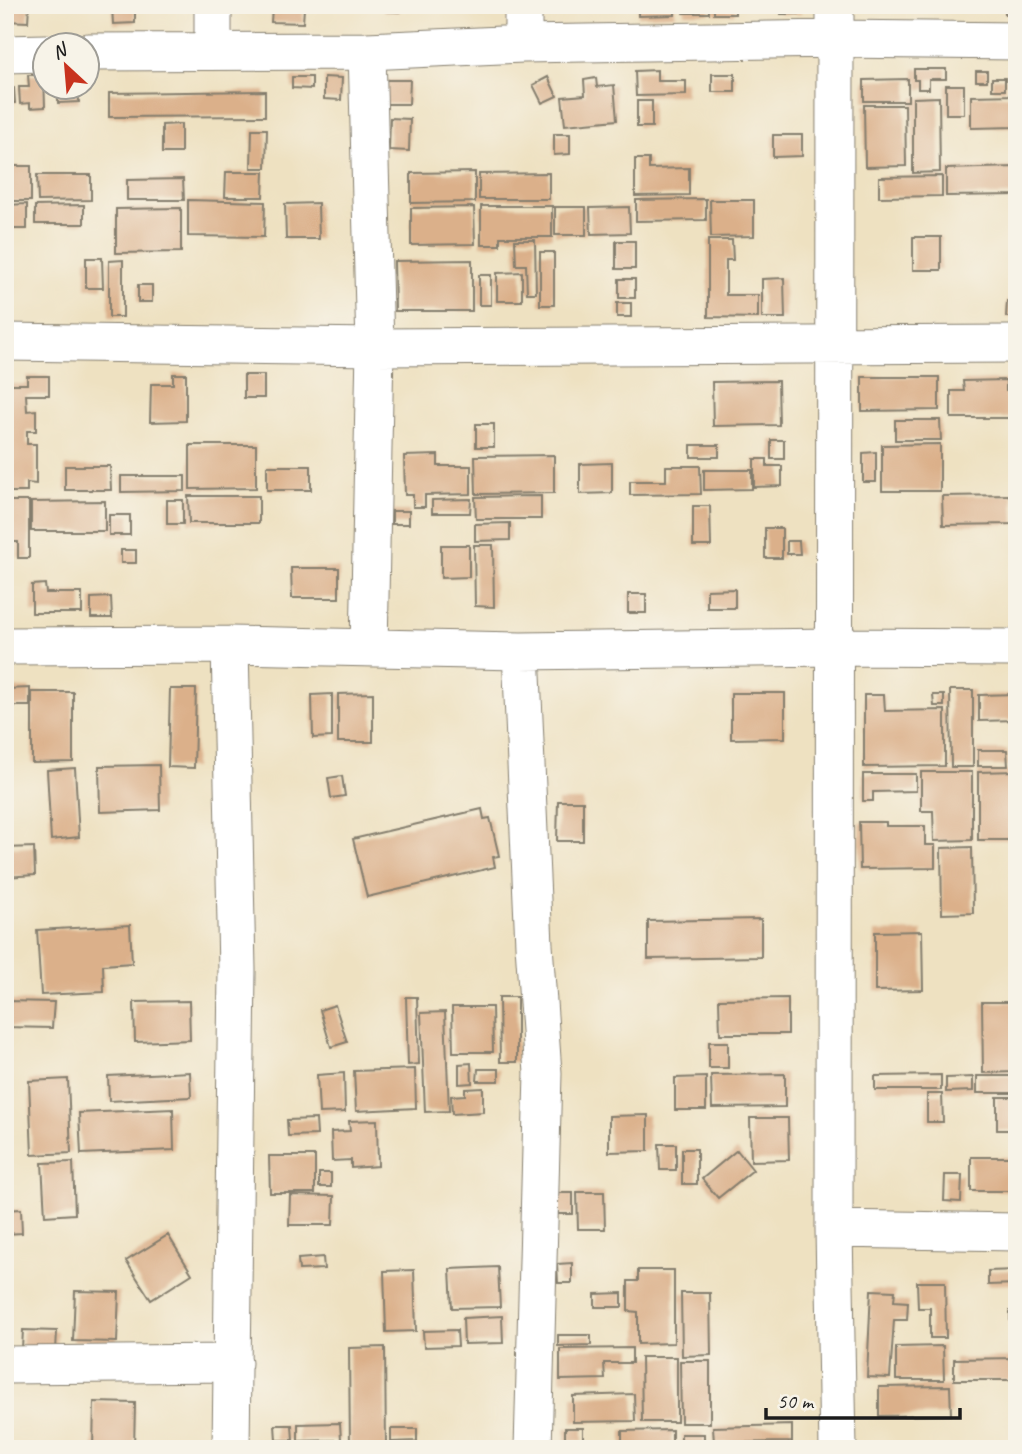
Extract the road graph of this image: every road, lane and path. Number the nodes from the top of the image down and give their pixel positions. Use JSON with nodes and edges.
{"nodes":[{"id":1,"x":213,"y":5,"type":"edge"},
{"id":2,"x":523,"y":5,"type":"edge"},
{"id":3,"x":836,"y":22,"type":"edge"},
{"id":4,"x":1017,"y":41,"type":"edge"},
{"id":5,"x":523,"y":44,"type":"junction"},
{"id":6,"x":213,"y":50,"type":"junction"},
{"id":7,"x":367,"y":51,"type":"junction"},
{"id":8,"x":102,"y":52,"type":"edge"},
{"id":9,"x":32,"y":53,"type":"edge"},
{"id":10,"x":5,"y":54,"type":"edge"},
{"id":11,"x":5,"y":342,"type":"edge"},
{"id":12,"x":835,"y":344,"type":"junction"},
{"id":13,"x":1017,"y":344,"type":"edge"},
{"id":14,"x":375,"y":348,"type":"junction"},
{"id":15,"x":230,"y":645,"type":"junction"},
{"id":16,"x":5,"y":646,"type":"edge"},
{"id":17,"x":834,"y":647,"type":"junction"},
{"id":18,"x":369,"y":648,"type":"junction"},
{"id":19,"x":1017,"y":648,"type":"edge"},
{"id":20,"x":521,"y":651,"type":"junction"},
{"id":21,"x":834,"y":1229,"type":"junction"},
{"id":22,"x":1017,"y":1232,"type":"edge"},
{"id":23,"x":233,"y":1363,"type":"junction"},
{"id":24,"x":5,"y":1365,"type":"edge"},
{"id":25,"x":231,"y":1449,"type":"edge"},
{"id":26,"x":533,"y":1449,"type":"edge"},
{"id":27,"x":838,"y":1449,"type":"edge"}],
"edges":[{"from":1,"to":6,"type":"street"},
{"from":2,"to":5,"type":"street"},
{"from":3,"to":4,"type":"street"},
{"from":3,"to":5,"type":"street"},
{"from":3,"to":12,"type":"street"},
{"from":5,"to":7,"type":"street"},
{"from":6,"to":7,"type":"street"},
{"from":6,"to":8,"type":"street"},
{"from":7,"to":14,"type":"street"},
{"from":9,"to":10,"type":"street"},
{"from":11,"to":14,"type":"street"},
{"from":12,"to":13,"type":"street"},
{"from":12,"to":14,"type":"street"},
{"from":12,"to":17,"type":"street"},
{"from":14,"to":18,"type":"street"},
{"from":15,"to":16,"type":"street"},
{"from":15,"to":18,"type":"street"},
{"from":15,"to":23,"type":"street"},
{"from":17,"to":19,"type":"street"},
{"from":17,"to":20,"type":"street"},
{"from":17,"to":21,"type":"street"},
{"from":18,"to":20,"type":"street"},
{"from":20,"to":26,"type":"street"},
{"from":21,"to":22,"type":"street"},
{"from":21,"to":27,"type":"street"},
{"from":23,"to":24,"type":"street"},
{"from":23,"to":25,"type":"street"}]}
